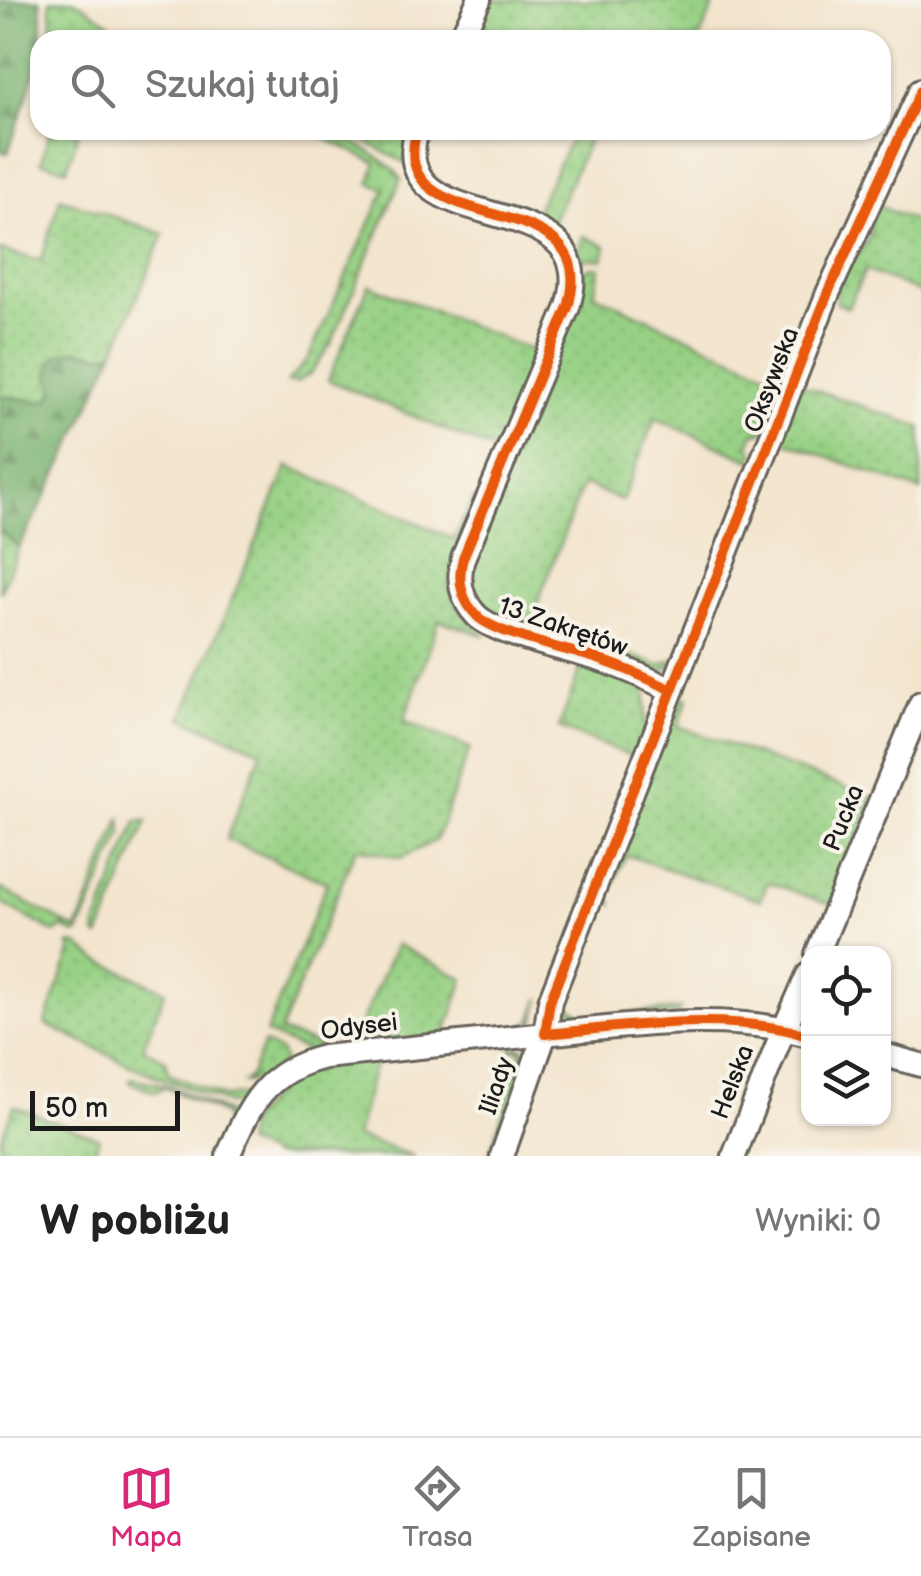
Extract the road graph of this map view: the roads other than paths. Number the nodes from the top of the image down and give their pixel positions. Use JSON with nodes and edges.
{"nodes":[{"id":1,"x":478,"y":0,"type":"edge"},
{"id":2,"x":464,"y":30,"type":"edge"},
{"id":3,"x":921,"y":90,"type":"edge"},
{"id":4,"x":415,"y":140,"type":"edge"},
{"id":5,"x":672,"y":690,"type":"junction"},
{"id":6,"x":921,"y":703,"type":"edge"},
{"id":7,"x":821,"y":946,"type":"edge"},
{"id":8,"x":801,"y":991,"type":"edge"},
{"id":9,"x":785,"y":1028,"type":"junction"},
{"id":10,"x":801,"y":1033,"type":"edge"},
{"id":11,"x":545,"y":1034,"type":"junction"},
{"id":12,"x":891,"y":1057,"type":"edge"},
{"id":13,"x":921,"y":1065,"type":"edge"},
{"id":14,"x":228,"y":1156,"type":"edge"},
{"id":15,"x":502,"y":1156,"type":"edge"},
{"id":16,"x":734,"y":1156,"type":"edge"}],
"edges":[{"from":1,"to":2,"type":"street"},
{"from":3,"to":5,"type":"street","name":"Oksywska"},
{"from":4,"to":5,"type":"street","name":"13 Zakrętów"},
{"from":5,"to":11,"type":"street"},
{"from":6,"to":7,"type":"street","name":"Pucka"},
{"from":8,"to":9,"type":"street"},
{"from":9,"to":10,"type":"street"},
{"from":9,"to":11,"type":"street"},
{"from":9,"to":16,"type":"street","name":"Helska"},
{"from":11,"to":14,"type":"street","name":"Odysei"},
{"from":11,"to":15,"type":"street","name":"Iliady"},
{"from":12,"to":13,"type":"street"}]}
